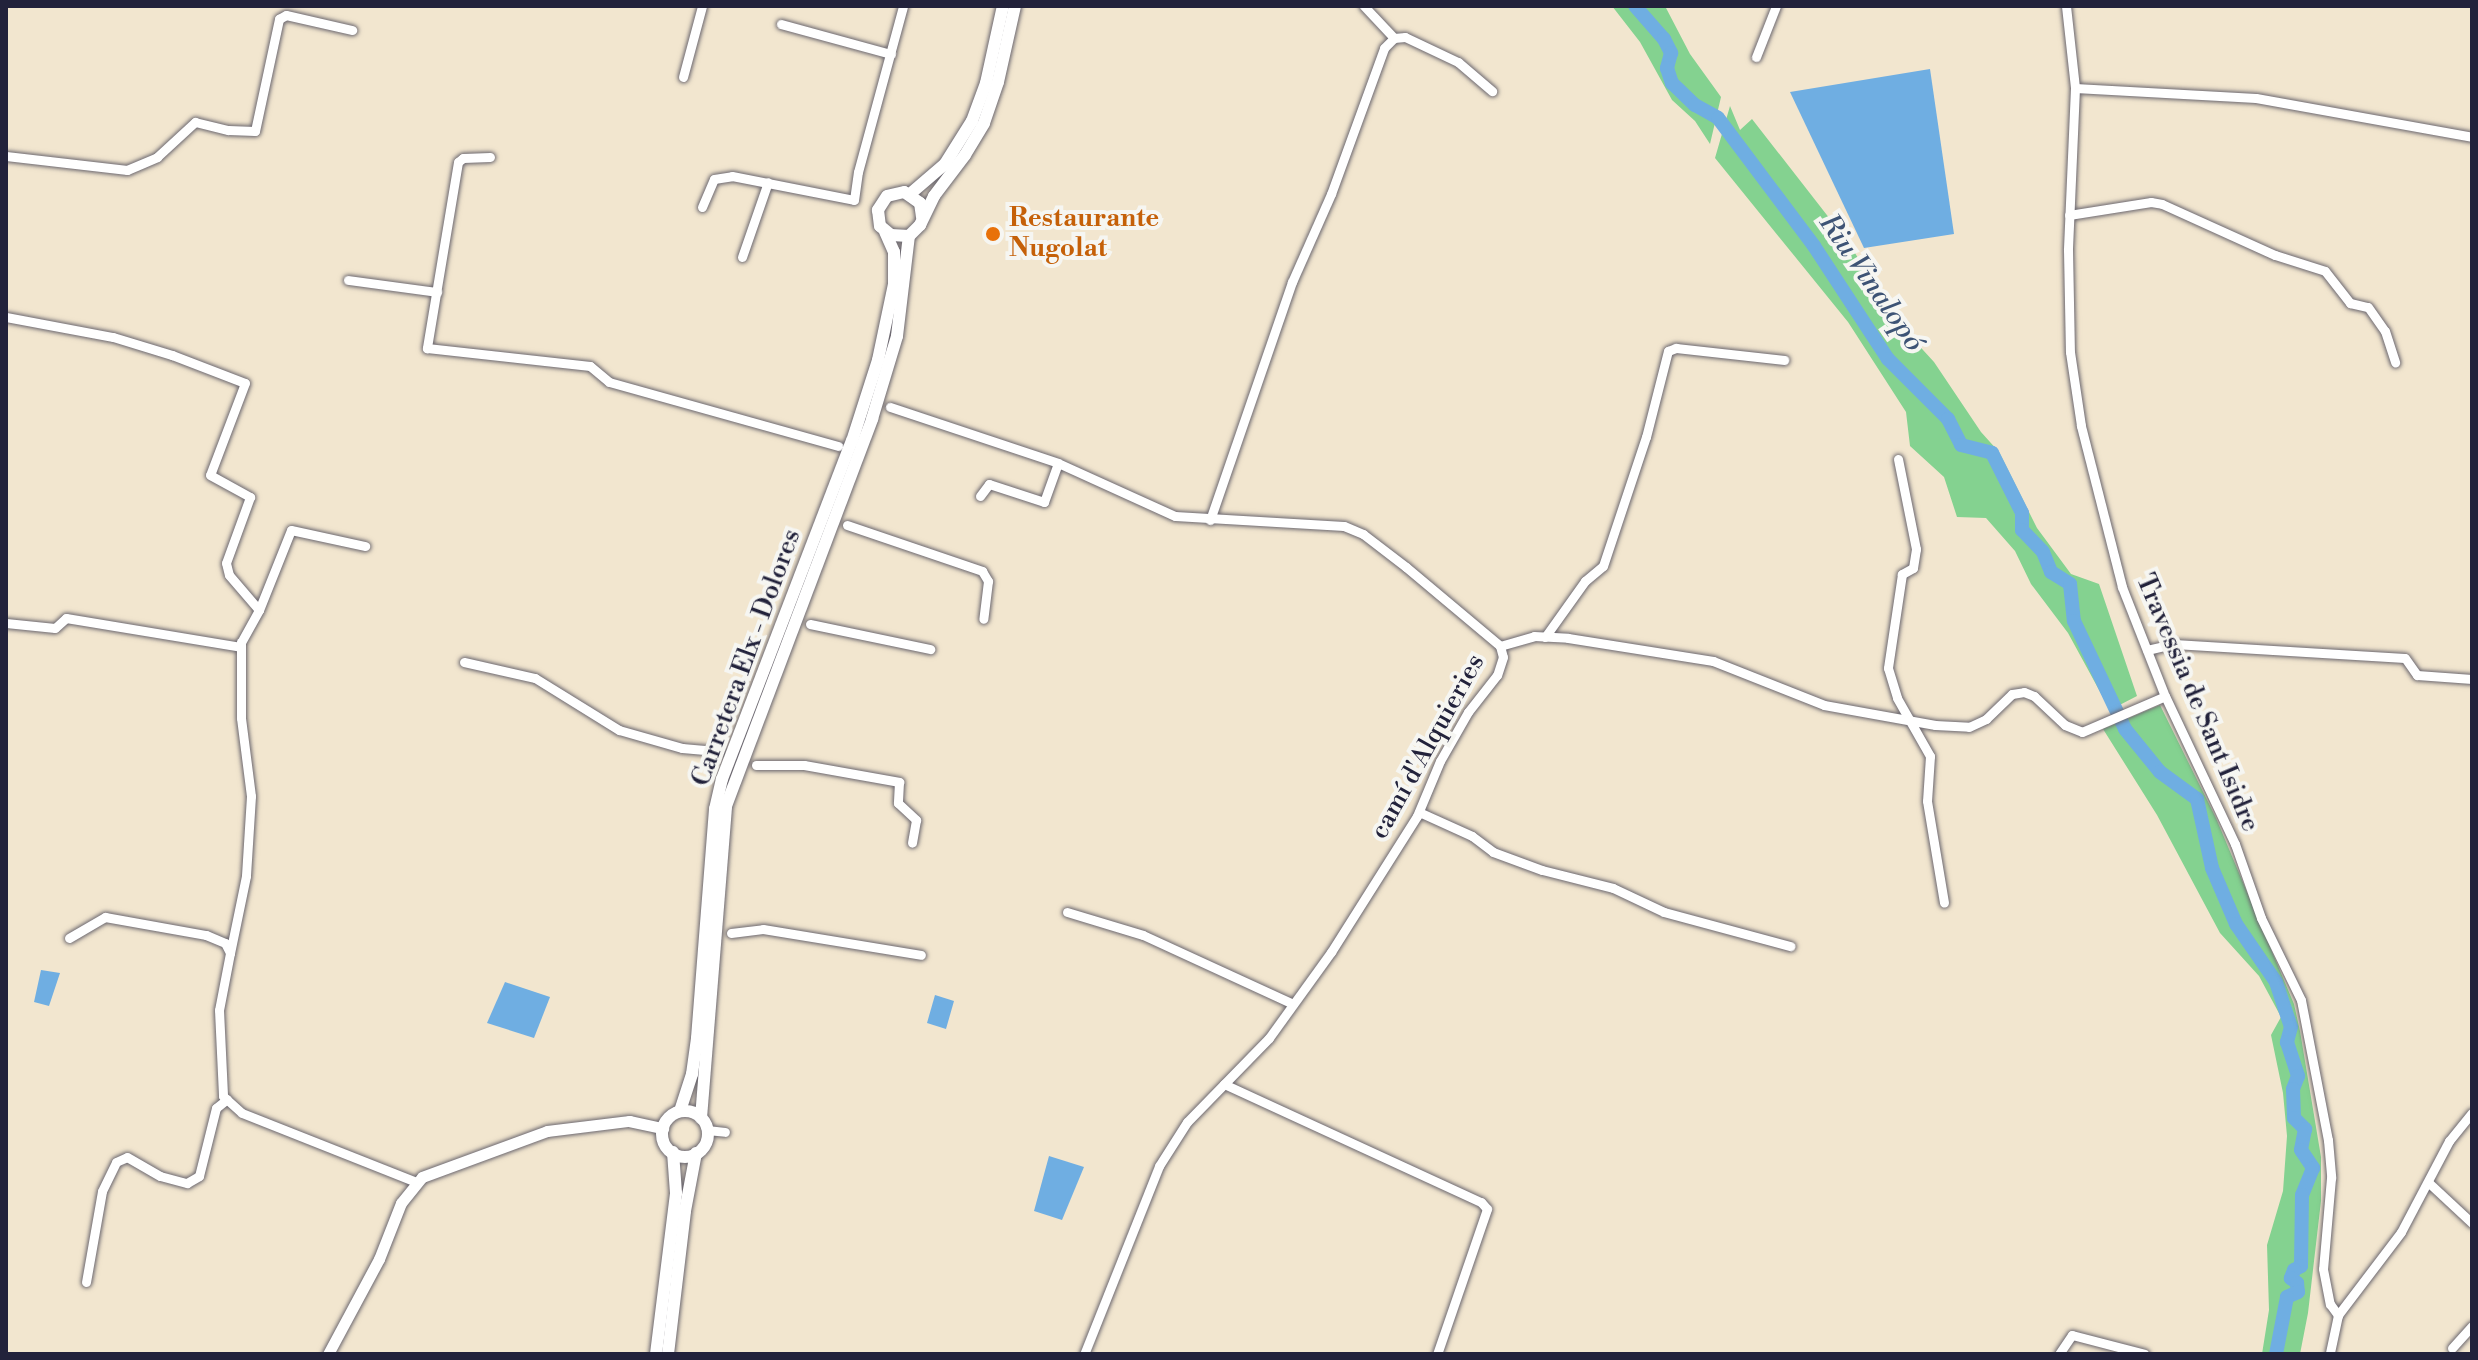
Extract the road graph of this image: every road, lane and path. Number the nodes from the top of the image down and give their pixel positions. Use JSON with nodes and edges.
{"nodes":[{"id":1,"x":282,"y":6,"type":"edge"},
{"id":2,"x":702,"y":6,"type":"edge"},
{"id":3,"x":903,"y":6,"type":"edge"},
{"id":4,"x":1003,"y":6,"type":"edge"},
{"id":5,"x":1015,"y":6,"type":"edge"},
{"id":6,"x":1364,"y":6,"type":"edge"},
{"id":7,"x":1776,"y":6,"type":"edge"},
{"id":8,"x":2066,"y":6,"type":"edge"},
{"id":9,"x":279,"y":19,"type":"junction"},
{"id":10,"x":781,"y":24,"type":"dead end"},
{"id":11,"x":352,"y":30,"type":"dead end"},
{"id":12,"x":1394,"y":38,"type":"junction"},
{"id":13,"x":891,"y":54,"type":"junction"},
{"id":14,"x":1756,"y":57,"type":"dead end"},
{"id":15,"x":683,"y":77,"type":"dead end"},
{"id":16,"x":2075,"y":88,"type":"junction"},
{"id":17,"x":1492,"y":91,"type":"dead end"},
{"id":18,"x":2472,"y":137,"type":"edge"},
{"id":19,"x":6,"y":156,"type":"edge"},
{"id":20,"x":490,"y":157,"type":"dead end"},
{"id":21,"x":768,"y":182,"type":"junction"},
{"id":22,"x":910,"y":194,"type":"junction"},
{"id":23,"x":702,"y":207,"type":"dead end"},
{"id":24,"x":2069,"y":215,"type":"junction"},
{"id":25,"x":922,"y":217,"type":"junction"},
{"id":26,"x":885,"y":232,"type":"junction"},
{"id":27,"x":909,"y":236,"type":"junction"},
{"id":28,"x":742,"y":257,"type":"dead end"},
{"id":29,"x":348,"y":280,"type":"dead end"},
{"id":30,"x":437,"y":292,"type":"junction"},
{"id":31,"x":6,"y":317,"type":"edge"},
{"id":32,"x":1784,"y":360,"type":"dead end"},
{"id":33,"x":2395,"y":362,"type":"dead end"},
{"id":34,"x":890,"y":407,"type":"dead end"},
{"id":35,"x":838,"y":446,"type":"dead end"},
{"id":36,"x":1898,"y":459,"type":"dead end"},
{"id":37,"x":1058,"y":463,"type":"junction"},
{"id":38,"x":980,"y":496,"type":"dead end"},
{"id":39,"x":1210,"y":520,"type":"junction"},
{"id":40,"x":847,"y":525,"type":"dead end"},
{"id":41,"x":365,"y":546,"type":"dead end"},
{"id":42,"x":259,"y":610,"type":"junction"},
{"id":43,"x":983,"y":619,"type":"dead end"},
{"id":44,"x":6,"y":623,"type":"edge"},
{"id":45,"x":810,"y":624,"type":"dead end"},
{"id":46,"x":1545,"y":637,"type":"junction"},
{"id":47,"x":1500,"y":646,"type":"junction"},
{"id":48,"x":241,"y":647,"type":"junction"},
{"id":49,"x":930,"y":649,"type":"dead end"},
{"id":50,"x":2147,"y":650,"type":"junction"},
{"id":51,"x":464,"y":662,"type":"dead end"},
{"id":52,"x":2472,"y":679,"type":"edge"},
{"id":53,"x":2165,"y":696,"type":"junction"},
{"id":54,"x":1912,"y":721,"type":"junction"},
{"id":55,"x":719,"y":751,"type":"dead end"},
{"id":56,"x":756,"y":765,"type":"dead end"},
{"id":57,"x":1419,"y":812,"type":"junction"},
{"id":58,"x":912,"y":843,"type":"dead end"},
{"id":59,"x":1944,"y":903,"type":"dead end"},
{"id":60,"x":1067,"y":912,"type":"dead end"},
{"id":61,"x":731,"y":933,"type":"dead end"},
{"id":62,"x":69,"y":938,"type":"dead end"},
{"id":63,"x":1790,"y":946,"type":"dead end"},
{"id":64,"x":230,"y":953,"type":"junction"},
{"id":65,"x":921,"y":955,"type":"dead end"},
{"id":66,"x":1293,"y":1004,"type":"junction"},
{"id":67,"x":1224,"y":1084,"type":"junction"},
{"id":68,"x":227,"y":1099,"type":"junction"},
{"id":69,"x":680,"y":1111,"type":"junction"},
{"id":70,"x":2472,"y":1113,"type":"edge"},
{"id":71,"x":701,"y":1118,"type":"junction"},
{"id":72,"x":663,"y":1128,"type":"junction"},
{"id":73,"x":707,"y":1130,"type":"junction"},
{"id":74,"x":725,"y":1132,"type":"dead end"},
{"id":75,"x":673,"y":1152,"type":"junction"},
{"id":76,"x":696,"y":1153,"type":"junction"},
{"id":77,"x":416,"y":1182,"type":"junction"},
{"id":78,"x":2428,"y":1182,"type":"junction"},
{"id":79,"x":2472,"y":1223,"type":"edge"},
{"id":80,"x":86,"y":1282,"type":"dead end"},
{"id":81,"x":2338,"y":1315,"type":"junction"},
{"id":82,"x":2472,"y":1326,"type":"edge"},
{"id":83,"x":2452,"y":1348,"type":"dead end"},
{"id":84,"x":328,"y":1354,"type":"edge"},
{"id":85,"x":656,"y":1354,"type":"edge"},
{"id":86,"x":668,"y":1354,"type":"edge"},
{"id":87,"x":1084,"y":1354,"type":"edge"},
{"id":88,"x":1437,"y":1354,"type":"edge"},
{"id":89,"x":2059,"y":1354,"type":"edge"},
{"id":90,"x":2145,"y":1354,"type":"edge"},
{"id":91,"x":2330,"y":1354,"type":"edge"}],
"edges":[{"from":1,"to":9,"type":"street"},
{"from":2,"to":15,"type":"street"},
{"from":3,"to":13,"type":"street"},
{"from":4,"to":22,"type":"main road"},
{"from":5,"to":25,"type":"main road"},
{"from":6,"to":12,"type":"street"},
{"from":7,"to":14,"type":"street"},
{"from":8,"to":16,"type":"street","name":"Travessia de Sant Isidre"},
{"from":9,"to":11,"type":"street"},
{"from":9,"to":19,"type":"street"},
{"from":10,"to":13,"type":"street"},
{"from":12,"to":17,"type":"street"},
{"from":12,"to":39,"type":"street"},
{"from":13,"to":21,"type":"street"},
{"from":16,"to":18,"type":"street"},
{"from":16,"to":24,"type":"street","name":"Travessia de Sant Isidre"},
{"from":20,"to":30,"type":"street"},
{"from":21,"to":23,"type":"street"},
{"from":21,"to":28,"type":"street"},
{"from":22,"to":25,"type":"main road"},
{"from":22,"to":26,"type":"main road"},
{"from":24,"to":33,"type":"street"},
{"from":24,"to":50,"type":"street","name":"Travessia de Sant Isidre"},
{"from":25,"to":27,"type":"main road"},
{"from":26,"to":27,"type":"main road"},
{"from":26,"to":69,"type":"main road","name":"Carretera Elx - Dolores"},
{"from":27,"to":71,"type":"main road","name":"Carretera Elx - Dolores"},
{"from":29,"to":30,"type":"street"},
{"from":30,"to":35,"type":"street"},
{"from":31,"to":42,"type":"street"},
{"from":32,"to":46,"type":"street"},
{"from":34,"to":37,"type":"street","name":"camí d'Alquieries"},
{"from":36,"to":54,"type":"street"},
{"from":37,"to":38,"type":"street"},
{"from":37,"to":39,"type":"street","name":"camí d'Alquieries"},
{"from":39,"to":47,"type":"street","name":"camí d'Alquieries"},
{"from":40,"to":43,"type":"street"},
{"from":41,"to":42,"type":"street"},
{"from":42,"to":48,"type":"street"},
{"from":44,"to":48,"type":"street"},
{"from":45,"to":49,"type":"street"},
{"from":46,"to":47,"type":"street"},
{"from":46,"to":54,"type":"street"},
{"from":47,"to":57,"type":"street","name":"camí d'Alquieries"},
{"from":48,"to":64,"type":"street"},
{"from":50,"to":52,"type":"street"},
{"from":50,"to":53,"type":"street","name":"Travessia de Sant Isidre"},
{"from":51,"to":55,"type":"street"},
{"from":53,"to":54,"type":"street"},
{"from":53,"to":81,"type":"street","name":"Travessia de Sant Isidre"},
{"from":54,"to":59,"type":"street"},
{"from":56,"to":58,"type":"street"},
{"from":57,"to":63,"type":"street"},
{"from":57,"to":66,"type":"street","name":"camí d'Alquieries"},
{"from":60,"to":66,"type":"street"},
{"from":61,"to":65,"type":"street"},
{"from":62,"to":64,"type":"street"},
{"from":64,"to":68,"type":"street"},
{"from":66,"to":67,"type":"street","name":"camí d'Alquieries"},
{"from":67,"to":87,"type":"street","name":"camí d'Alquieries"},
{"from":67,"to":88,"type":"street"},
{"from":68,"to":77,"type":"street"},
{"from":68,"to":80,"type":"street"},
{"from":69,"to":71,"type":"main road"},
{"from":69,"to":72,"type":"main road"},
{"from":70,"to":78,"type":"street"},
{"from":71,"to":73,"type":"main road"},
{"from":72,"to":75,"type":"main road"},
{"from":72,"to":77,"type":"street"},
{"from":73,"to":74,"type":"street"},
{"from":73,"to":76,"type":"main road"},
{"from":75,"to":76,"type":"main road"},
{"from":75,"to":85,"type":"main road"},
{"from":76,"to":86,"type":"main road"},
{"from":77,"to":84,"type":"street"},
{"from":78,"to":79,"type":"street"},
{"from":78,"to":81,"type":"street"},
{"from":81,"to":91,"type":"street"},
{"from":82,"to":83,"type":"street"},
{"from":89,"to":90,"type":"street"}]}
